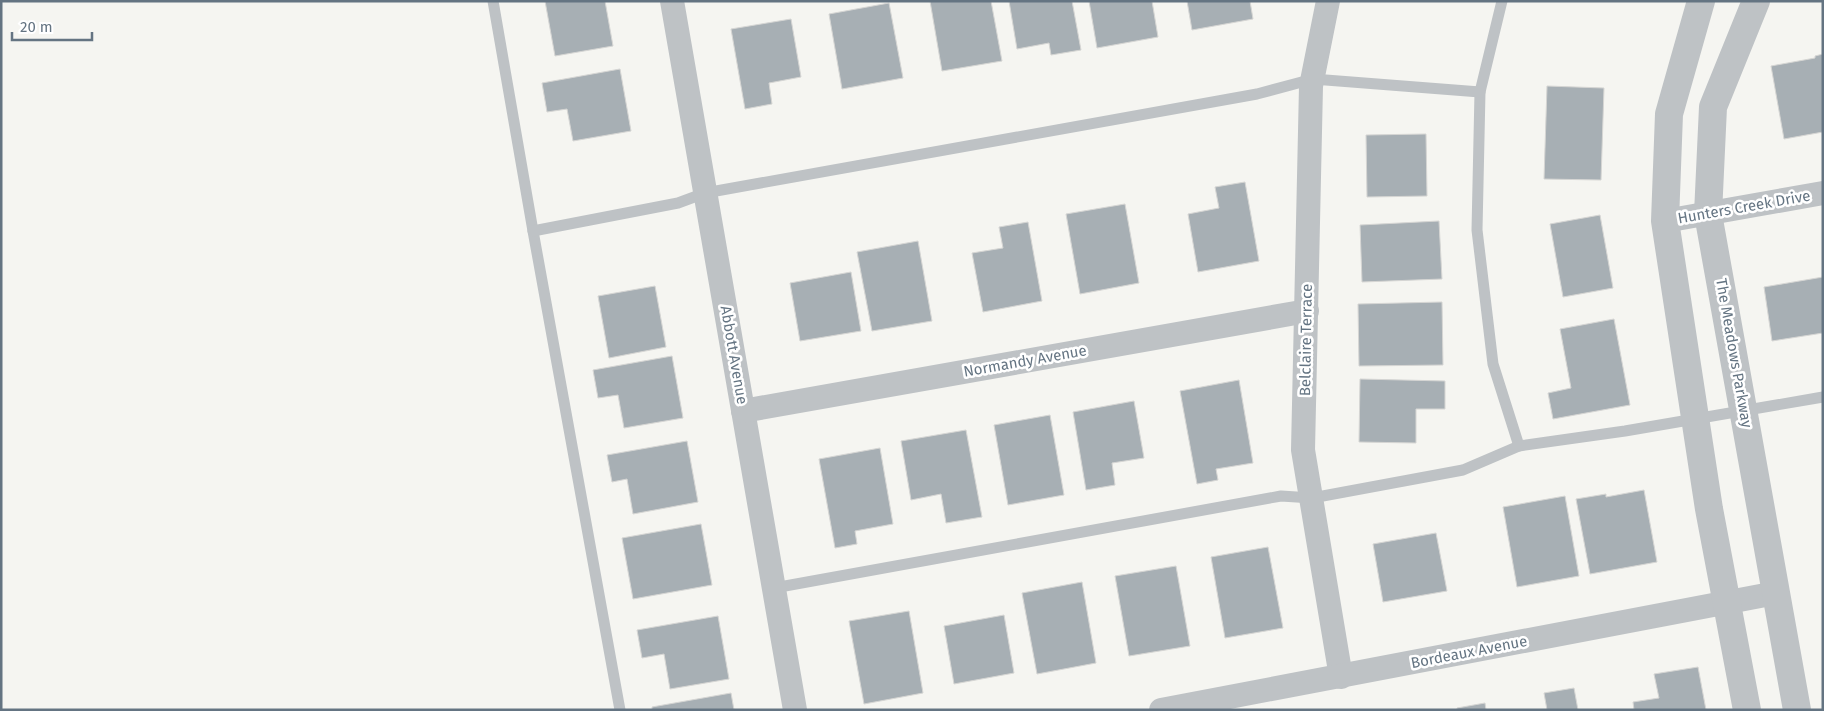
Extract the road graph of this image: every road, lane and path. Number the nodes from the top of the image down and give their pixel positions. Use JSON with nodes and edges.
{"nodes":[{"id":1,"x":493,"y":1,"type":"edge"},
{"id":2,"x":672,"y":1,"type":"edge"},
{"id":3,"x":1328,"y":1,"type":"edge"},
{"id":4,"x":1502,"y":1,"type":"edge"},
{"id":5,"x":1701,"y":1,"type":"edge"},
{"id":6,"x":1756,"y":1,"type":"edge"},
{"id":7,"x":1313,"y":80,"type":"junction"},
{"id":8,"x":1480,"y":92,"type":"junction"},
{"id":9,"x":706,"y":193,"type":"junction"},
{"id":10,"x":1823,"y":193,"type":"edge"},
{"id":11,"x":1708,"y":214,"type":"junction"},
{"id":12,"x":1665,"y":221,"type":"junction"},
{"id":13,"x":533,"y":231,"type":"junction"},
{"id":14,"x":1307,"y":311,"type":"junction"},
{"id":15,"x":1823,"y":396,"type":"edge"},
{"id":16,"x":1744,"y":410,"type":"junction"},
{"id":17,"x":743,"y":411,"type":"junction"},
{"id":18,"x":1695,"y":418,"type":"junction"},
{"id":19,"x":1519,"y":446,"type":"junction"},
{"id":20,"x":1312,"y":498,"type":"junction"},
{"id":21,"x":774,"y":588,"type":"junction"},
{"id":22,"x":1776,"y":594,"type":"junction"},
{"id":23,"x":1728,"y":602,"type":"junction"},
{"id":24,"x":1341,"y":677,"type":"junction"},
{"id":25,"x":620,"y":710,"type":"edge"},
{"id":26,"x":795,"y":710,"type":"edge"},
{"id":27,"x":1161,"y":710,"type":"edge"},
{"id":28,"x":1747,"y":710,"type":"edge"},
{"id":29,"x":1797,"y":710,"type":"edge"}],
"edges":[{"from":1,"to":13,"type":"lane"},
{"from":2,"to":9,"type":"street","name":"Abbott Avenue"},
{"from":3,"to":7,"type":"street","name":"Belclaire Terrace"},
{"from":4,"to":8,"type":"lane"},
{"from":5,"to":12,"type":"street"},
{"from":6,"to":11,"type":"street","name":"The Meadows Parkway"},
{"from":7,"to":8,"type":"lane"},
{"from":7,"to":9,"type":"lane"},
{"from":7,"to":14,"type":"street","name":"Belclaire Terrace"},
{"from":8,"to":19,"type":"lane"},
{"from":9,"to":13,"type":"lane"},
{"from":9,"to":17,"type":"street","name":"Abbott Avenue"},
{"from":10,"to":11,"type":"street","name":"Hunters Creek Drive"},
{"from":11,"to":12,"type":"street","name":"Hunters Creek Drive"},
{"from":11,"to":16,"type":"street","name":"The Meadows Parkway"},
{"from":12,"to":18,"type":"street"},
{"from":13,"to":25,"type":"lane"},
{"from":14,"to":17,"type":"street","name":"Normandy Avenue"},
{"from":14,"to":20,"type":"street","name":"Belclaire Terrace"},
{"from":15,"to":16,"type":"lane"},
{"from":16,"to":18,"type":"lane"},
{"from":16,"to":22,"type":"street","name":"The Meadows Parkway"},
{"from":17,"to":21,"type":"street","name":"Abbott Avenue"},
{"from":18,"to":19,"type":"lane"},
{"from":18,"to":23,"type":"street"},
{"from":19,"to":20,"type":"lane"},
{"from":20,"to":21,"type":"lane"},
{"from":20,"to":24,"type":"street","name":"Belclaire Terrace"},
{"from":21,"to":26,"type":"street","name":"Abbott Avenue"},
{"from":22,"to":23,"type":"street","name":"Bordeaux Avenue"},
{"from":22,"to":29,"type":"street","name":"The Meadows Parkway"},
{"from":23,"to":24,"type":"street","name":"Bordeaux Avenue"},
{"from":23,"to":28,"type":"street"},
{"from":24,"to":27,"type":"street","name":"Bordeaux Avenue"}]}
